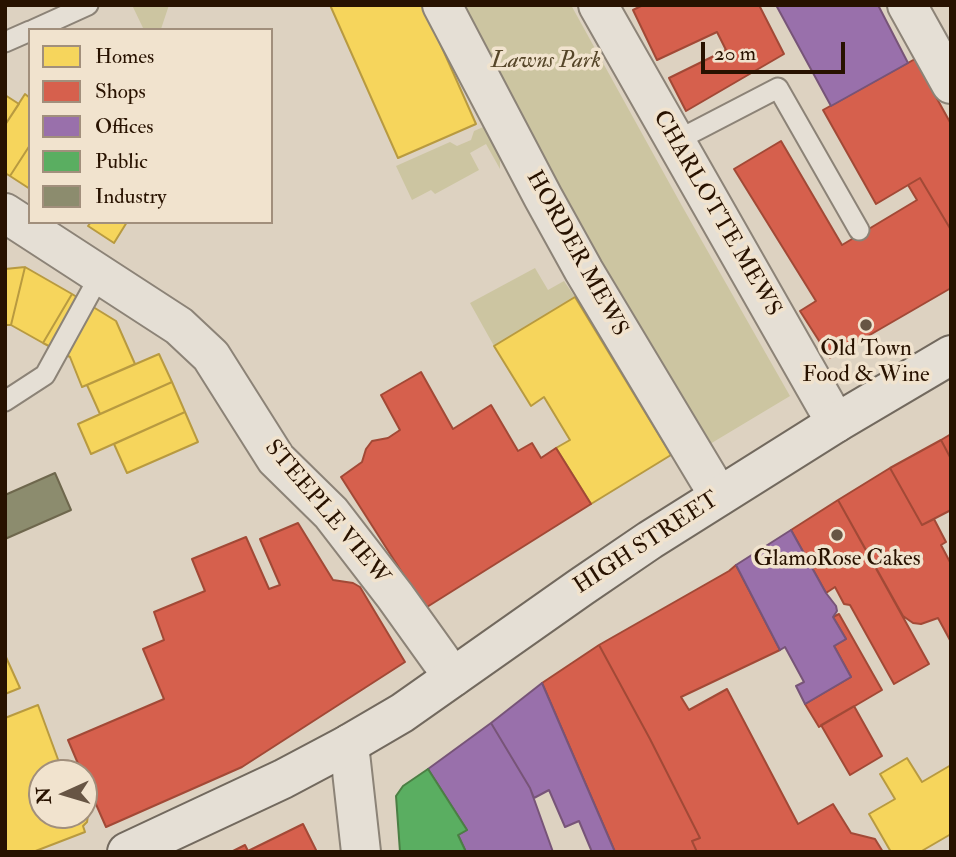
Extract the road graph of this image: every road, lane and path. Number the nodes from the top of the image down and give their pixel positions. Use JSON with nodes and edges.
{"nodes":[{"id":1,"x":88,"y":5,"type":"edge"},
{"id":2,"x":442,"y":5,"type":"edge"},
{"id":3,"x":598,"y":5,"type":"edge"},
{"id":4,"x":907,"y":5,"type":"edge"},
{"id":5,"x":36,"y":28,"type":"edge"},
{"id":6,"x":28,"y":31,"type":"edge"},
{"id":7,"x":940,"y":41,"type":"edge"},
{"id":8,"x":5,"y":42,"type":"edge"},
{"id":9,"x":951,"y":84,"type":"edge"},
{"id":10,"x":674,"y":142,"type":"junction"},
{"id":11,"x":5,"y":214,"type":"edge"},
{"id":12,"x":859,"y":230,"type":"dead end"},
{"id":13,"x":100,"y":275,"type":"junction"},
{"id":14,"x":951,"y":355,"type":"edge"},
{"id":15,"x":5,"y":401,"type":"edge"},
{"id":16,"x":836,"y":423,"type":"junction"},
{"id":17,"x":719,"y":496,"type":"junction"},
{"id":18,"x":453,"y":677,"type":"junction"},
{"id":19,"x":349,"y":744,"type":"junction"},
{"id":20,"x":127,"y":852,"type":"edge"},
{"id":21,"x":361,"y":852,"type":"edge"}],
"edges":[{"from":1,"to":5,"type":"lane"},
{"from":2,"to":17,"type":"street","name":"HORDER MEWS"},
{"from":3,"to":10,"type":"street","name":"CHARLOTTE MEWS"},
{"from":4,"to":7,"type":"street"},
{"from":6,"to":8,"type":"lane"},
{"from":7,"to":9,"type":"street"},
{"from":10,"to":12,"type":"lane"},
{"from":10,"to":16,"type":"street","name":"CHARLOTTE MEWS"},
{"from":11,"to":13,"type":"street","name":"STEEPLE VIEW"},
{"from":13,"to":15,"type":"lane"},
{"from":13,"to":18,"type":"street","name":"STEEPLE VIEW"},
{"from":14,"to":16,"type":"street","name":"HIGH STREET"},
{"from":16,"to":17,"type":"street","name":"HIGH STREET"},
{"from":17,"to":18,"type":"street","name":"HIGH STREET"},
{"from":18,"to":19,"type":"street","name":"HIGH STREET"},
{"from":19,"to":20,"type":"street","name":"HIGH STREET"},
{"from":19,"to":21,"type":"street"}]}
